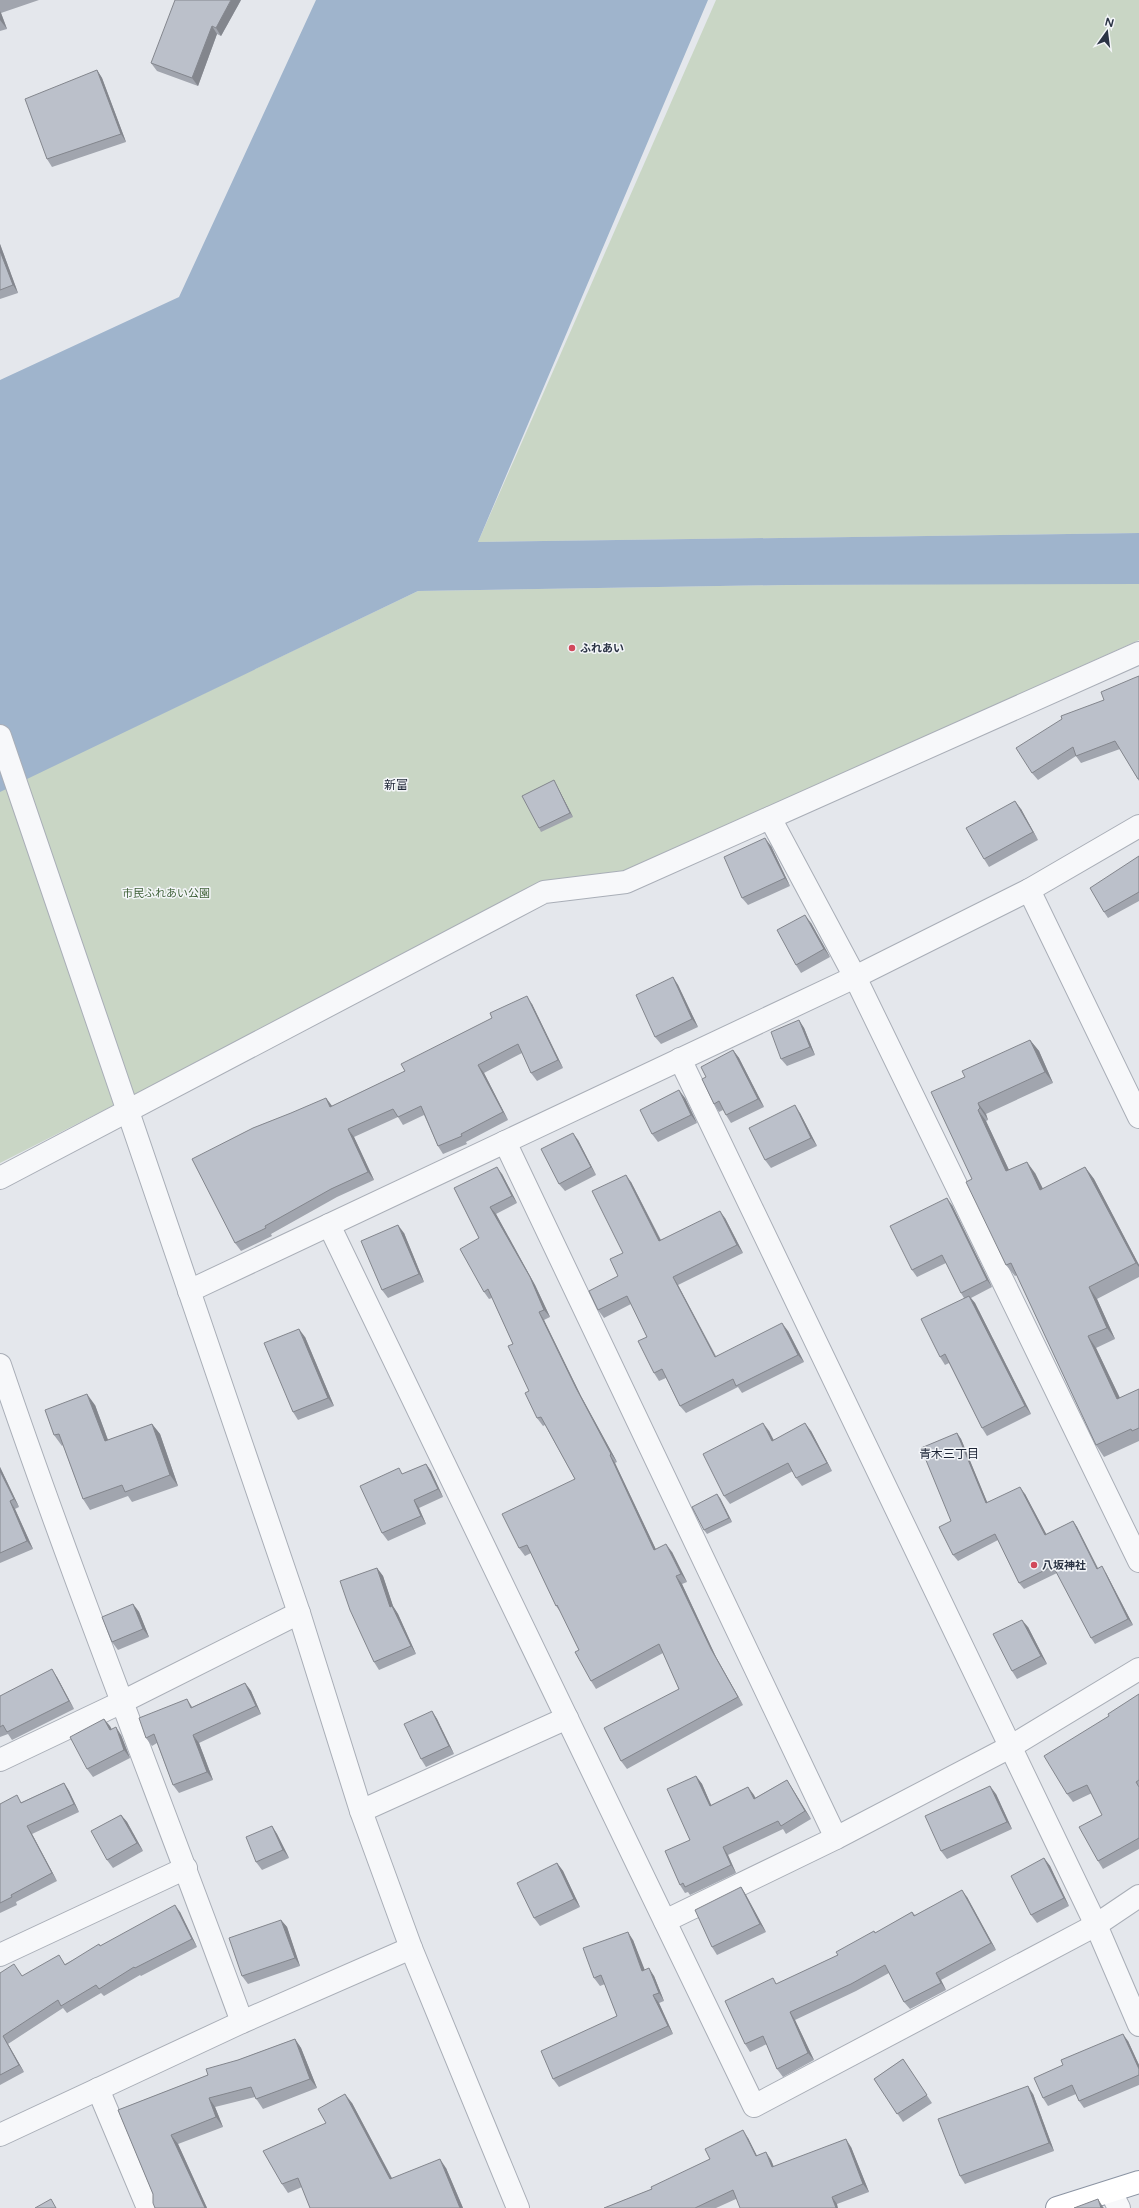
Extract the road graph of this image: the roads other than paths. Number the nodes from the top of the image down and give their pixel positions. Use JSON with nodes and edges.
{"nodes":[{"id":1,"x":1139,"y":653,"type":"edge"},
{"id":2,"x":0,"y":736,"type":"edge"},
{"id":3,"x":770,"y":818,"type":"junction"},
{"id":4,"x":1139,"y":826,"type":"edge"},
{"id":5,"x":1030,"y":890,"type":"junction"},
{"id":6,"x":855,"y":977,"type":"junction"},
{"id":7,"x":680,"y":1059,"type":"junction"},
{"id":8,"x":127,"y":1111,"type":"junction"},
{"id":9,"x":1139,"y":1116,"type":"edge"},
{"id":10,"x":505,"y":1142,"type":"junction"},
{"id":11,"x":0,"y":1178,"type":"edge"},
{"id":12,"x":329,"y":1225,"type":"junction"},
{"id":13,"x":189,"y":1291,"type":"junction"},
{"id":14,"x":0,"y":1365,"type":"edge"},
{"id":15,"x":7,"y":1412,"type":"edge"},
{"id":16,"x":1139,"y":1561,"type":"edge"},
{"id":17,"x":299,"y":1613,"type":"junction"},
{"id":18,"x":1139,"y":1669,"type":"edge"},
{"id":19,"x":122,"y":1702,"type":"junction"},
{"id":20,"x":567,"y":1718,"type":"junction"},
{"id":21,"x":1010,"y":1747,"type":"junction"},
{"id":22,"x":0,"y":1760,"type":"edge"},
{"id":23,"x":361,"y":1811,"type":"junction"},
{"id":24,"x":836,"y":1838,"type":"junction"},
{"id":25,"x":186,"y":1868,"type":"junction"},
{"id":26,"x":1139,"y":1896,"type":"edge"},
{"id":27,"x":665,"y":1921,"type":"junction"},
{"id":28,"x":1096,"y":1925,"type":"junction"},
{"id":29,"x":411,"y":1948,"type":"junction"},
{"id":30,"x":0,"y":1955,"type":"edge"},
{"id":31,"x":242,"y":2022,"type":"junction"},
{"id":32,"x":1139,"y":2025,"type":"edge"},
{"id":33,"x":98,"y":2089,"type":"junction"},
{"id":34,"x":0,"y":2135,"type":"edge"},
{"id":35,"x":1139,"y":2182,"type":"edge"},
{"id":36,"x":1115,"y":2200,"type":"edge"},
{"id":37,"x":148,"y":2208,"type":"edge"},
{"id":38,"x":518,"y":2208,"type":"edge"},
{"id":39,"x":1057,"y":2208,"type":"edge"}],
"edges":[{"from":1,"to":3,"type":"street"},
{"from":2,"to":8,"type":"street"},
{"from":3,"to":6,"type":"street"},
{"from":3,"to":8,"type":"street"},
{"from":4,"to":5,"type":"street"},
{"from":5,"to":6,"type":"street"},
{"from":5,"to":9,"type":"street"},
{"from":6,"to":7,"type":"street"},
{"from":6,"to":16,"type":"street"},
{"from":7,"to":10,"type":"street"},
{"from":7,"to":21,"type":"street"},
{"from":8,"to":11,"type":"street"},
{"from":8,"to":13,"type":"street"},
{"from":10,"to":12,"type":"street"},
{"from":10,"to":24,"type":"street"},
{"from":12,"to":13,"type":"street"},
{"from":12,"to":20,"type":"street"},
{"from":13,"to":17,"type":"street"},
{"from":14,"to":15,"type":"street"},
{"from":15,"to":19,"type":"street"},
{"from":17,"to":19,"type":"street"},
{"from":17,"to":23,"type":"street"},
{"from":18,"to":21,"type":"street"},
{"from":19,"to":22,"type":"street"},
{"from":19,"to":25,"type":"street"},
{"from":20,"to":23,"type":"street"},
{"from":20,"to":27,"type":"street"},
{"from":21,"to":24,"type":"street"},
{"from":21,"to":28,"type":"street"},
{"from":23,"to":29,"type":"street"},
{"from":24,"to":27,"type":"street"},
{"from":25,"to":30,"type":"street"},
{"from":25,"to":31,"type":"street"},
{"from":26,"to":28,"type":"street"},
{"from":27,"to":28,"type":"street"},
{"from":28,"to":32,"type":"street"},
{"from":29,"to":31,"type":"street"},
{"from":29,"to":38,"type":"street"},
{"from":31,"to":33,"type":"street"},
{"from":33,"to":34,"type":"street"},
{"from":33,"to":37,"type":"street"},
{"from":35,"to":36,"type":"highway"},
{"from":36,"to":39,"type":"highway"}]}
